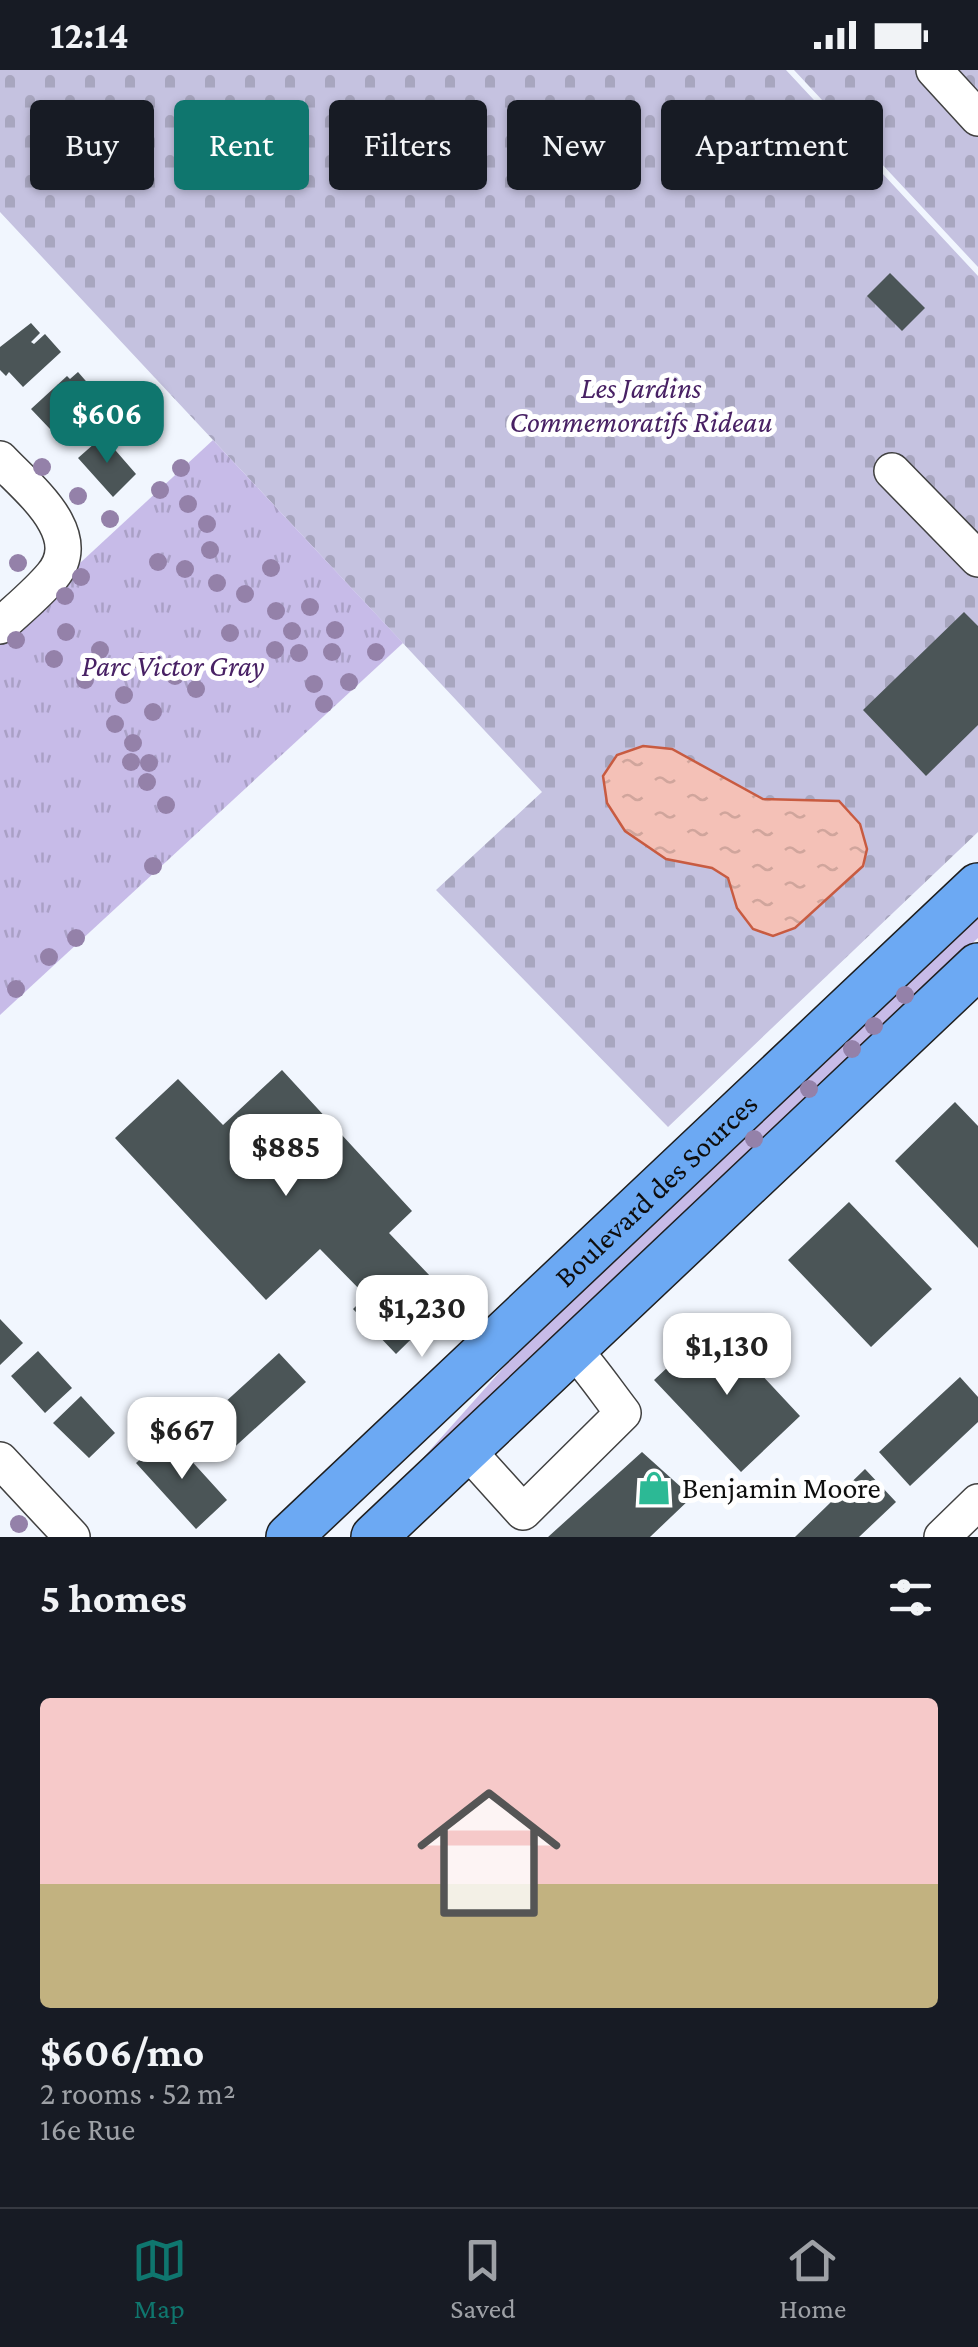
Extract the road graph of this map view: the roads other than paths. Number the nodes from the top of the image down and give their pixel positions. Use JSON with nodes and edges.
{"nodes":[{"id":1,"x":934,"y":70,"type":"edge"},
{"id":2,"x":978,"y":118,"type":"edge"},
{"id":3,"x":0,"y":459,"type":"edge"},
{"id":4,"x":892,"y":471,"type":"dead end"},
{"id":5,"x":978,"y":559,"type":"edge"},
{"id":6,"x":0,"y":626,"type":"edge"},
{"id":7,"x":978,"y":886,"type":"edge"},
{"id":8,"x":978,"y":966,"type":"edge"},
{"id":9,"x":573,"y":1349,"type":"junction"},
{"id":10,"x":467,"y":1450,"type":"junction"},
{"id":11,"x":0,"y":1460,"type":"edge"},
{"id":12,"x":978,"y":1502,"type":"edge"},
{"id":13,"x":72,"y":1537,"type":"edge"},
{"id":14,"x":290,"y":1537,"type":"edge"},
{"id":15,"x":374,"y":1537,"type":"edge"},
{"id":16,"x":942,"y":1537,"type":"edge"}],
"edges":[{"from":1,"to":2,"type":"street"},
{"from":3,"to":6,"type":"street"},
{"from":4,"to":5,"type":"street"},
{"from":7,"to":14,"type":"main road","name":"Boulevard des Sources"},
{"from":8,"to":9,"type":"main road","name":"Boulevard des Sources"},
{"from":9,"to":10,"type":"main road","name":"Boulevard des Sources"},
{"from":9,"to":10,"type":"street"},
{"from":10,"to":15,"type":"main road","name":"Boulevard des Sources"},
{"from":11,"to":13,"type":"street"},
{"from":12,"to":16,"type":"street"}]}
